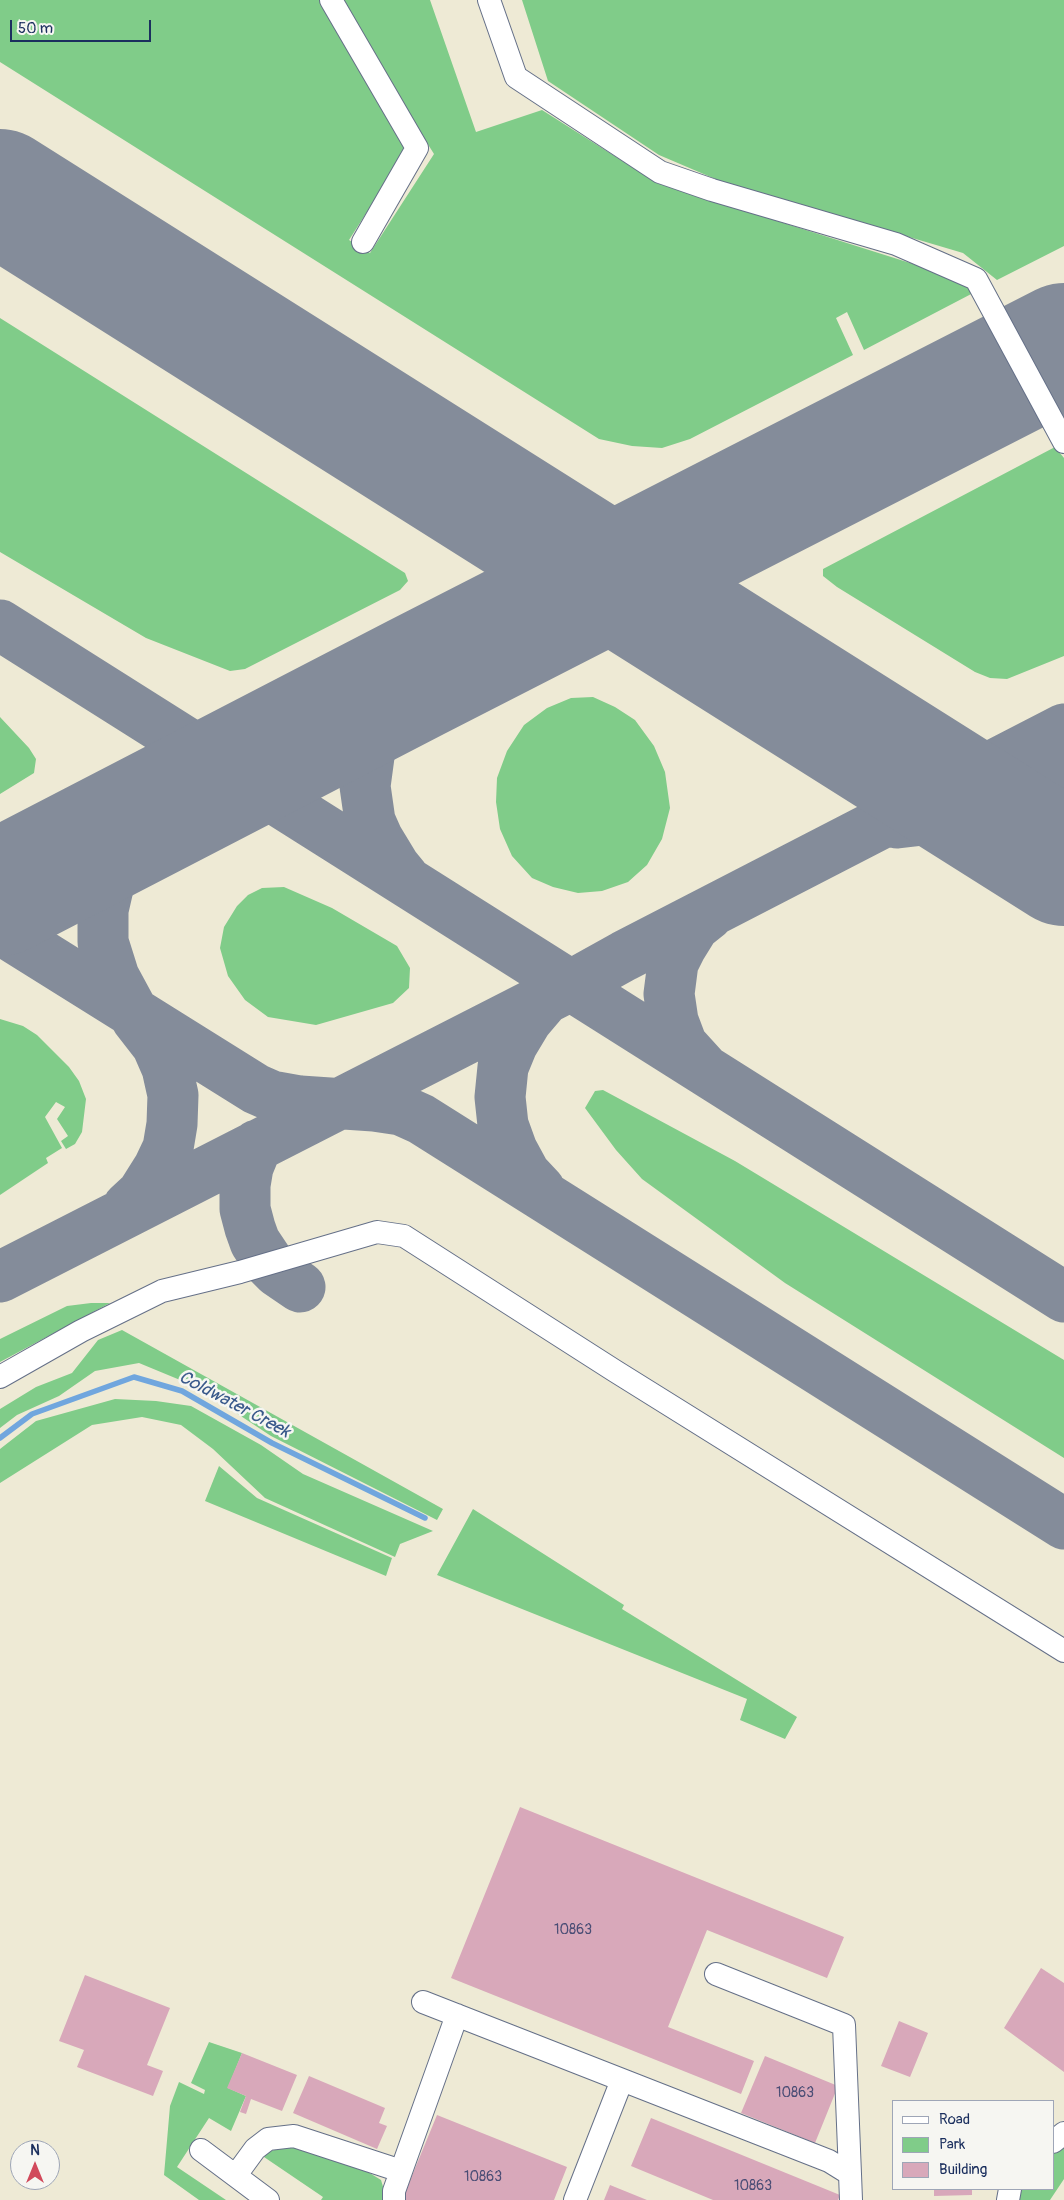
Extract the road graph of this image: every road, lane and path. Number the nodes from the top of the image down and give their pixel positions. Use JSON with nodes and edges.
{"nodes":[{"id":1,"x":331,"y":0,"type":"edge"},
{"id":2,"x":489,"y":0,"type":"edge"},
{"id":3,"x":363,"y":242,"type":"dead end"},
{"id":4,"x":1064,"y":442,"type":"edge"},
{"id":5,"x":0,"y":1377,"type":"edge"},
{"id":6,"x":1064,"y":1651,"type":"edge"},
{"id":7,"x":716,"y":1974,"type":"dead end"},
{"id":8,"x":423,"y":2002,"type":"dead end"},
{"id":9,"x":457,"y":2015,"type":"junction"},
{"id":10,"x":622,"y":2080,"type":"junction"},
{"id":11,"x":1064,"y":2133,"type":"edge"},
{"id":12,"x":1054,"y":2141,"type":"edge"},
{"id":13,"x":201,"y":2150,"type":"dead end"},
{"id":14,"x":401,"y":2171,"type":"junction"},
{"id":15,"x":850,"y":2174,"type":"junction"},
{"id":16,"x":236,"y":2175,"type":"junction"},
{"id":17,"x":268,"y":2200,"type":"edge"},
{"id":18,"x":394,"y":2200,"type":"edge"},
{"id":19,"x":576,"y":2200,"type":"edge"},
{"id":20,"x":851,"y":2200,"type":"edge"}],
"edges":[{"from":1,"to":3,"type":"lane"},
{"from":2,"to":4,"type":"lane"},
{"from":5,"to":6,"type":"lane"},
{"from":7,"to":15,"type":"lane"},
{"from":8,"to":9,"type":"lane"},
{"from":9,"to":10,"type":"lane"},
{"from":9,"to":14,"type":"lane"},
{"from":10,"to":15,"type":"lane"},
{"from":10,"to":19,"type":"lane"},
{"from":11,"to":12,"type":"lane"},
{"from":13,"to":16,"type":"lane"},
{"from":14,"to":16,"type":"lane"},
{"from":14,"to":18,"type":"lane"},
{"from":15,"to":20,"type":"lane"},
{"from":16,"to":17,"type":"lane"}]}
